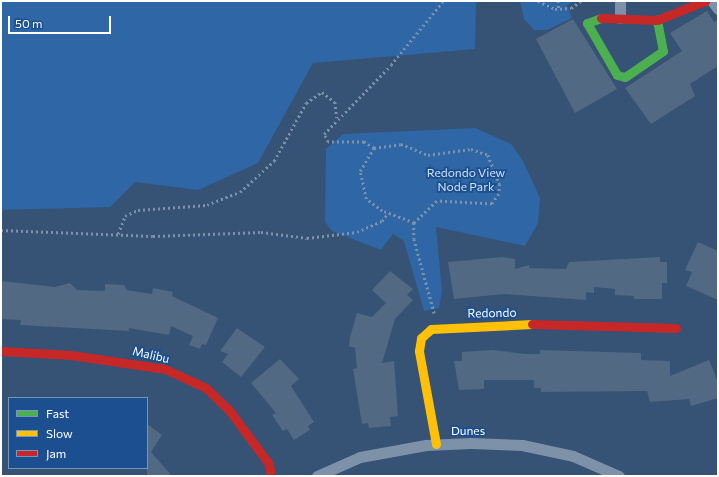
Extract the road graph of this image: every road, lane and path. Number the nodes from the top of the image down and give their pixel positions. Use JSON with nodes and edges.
{"nodes":[{"id":1,"x":443,"y":1,"type":"edge"},
{"id":2,"x":538,"y":1,"type":"edge"},
{"id":3,"x":558,"y":1,"type":"edge"},
{"id":4,"x":581,"y":1,"type":"edge"},
{"id":5,"x":620,"y":1,"type":"edge"},
{"id":6,"x":705,"y":1,"type":"edge"},
{"id":7,"x":712,"y":1,"type":"edge"},
{"id":8,"x":559,"y":9,"type":"junction"},
{"id":9,"x":718,"y":9,"type":"edge"},
{"id":10,"x":620,"y":18,"type":"junction"},
{"id":11,"x":657,"y":20,"type":"junction"},
{"id":12,"x":337,"y":118,"type":"junction"},
{"id":13,"x":374,"y":148,"type":"junction"},
{"id":14,"x":388,"y":213,"type":"junction"},
{"id":15,"x":414,"y":223,"type":"junction"},
{"id":16,"x":1,"y":230,"type":"edge"},
{"id":17,"x":118,"y":234,"type":"junction"},
{"id":18,"x":436,"y":328,"type":"junction"},
{"id":19,"x":676,"y":328,"type":"dead end"},
{"id":20,"x":1,"y":351,"type":"edge"},
{"id":21,"x":436,"y":444,"type":"junction"},
{"id":22,"x":271,"y":476,"type":"edge"},
{"id":23,"x":317,"y":476,"type":"edge"},
{"id":24,"x":619,"y":476,"type":"edge"}],
"edges":[{"from":1,"to":12,"type":"path"},
{"from":2,"to":8,"type":"path"},
{"from":3,"to":8,"type":"path"},
{"from":4,"to":8,"type":"path"},
{"from":5,"to":10,"type":"street"},
{"from":6,"to":11,"type":"street"},
{"from":7,"to":9,"type":"street"},
{"from":10,"to":11,"type":"street"},
{"from":10,"to":11,"type":"street"},
{"from":12,"to":13,"type":"path"},
{"from":12,"to":17,"type":"path"},
{"from":13,"to":14,"type":"path"},
{"from":13,"to":15,"type":"path"},
{"from":14,"to":15,"type":"path"},
{"from":14,"to":17,"type":"path"},
{"from":15,"to":18,"type":"path"},
{"from":16,"to":17,"type":"path"},
{"from":18,"to":19,"type":"street","name":"Redondo"},
{"from":18,"to":21,"type":"street"},
{"from":20,"to":22,"type":"street","name":"Malibu"},
{"from":21,"to":23,"type":"street","name":"Dunes"},
{"from":21,"to":24,"type":"street","name":"Dunes"}]}
